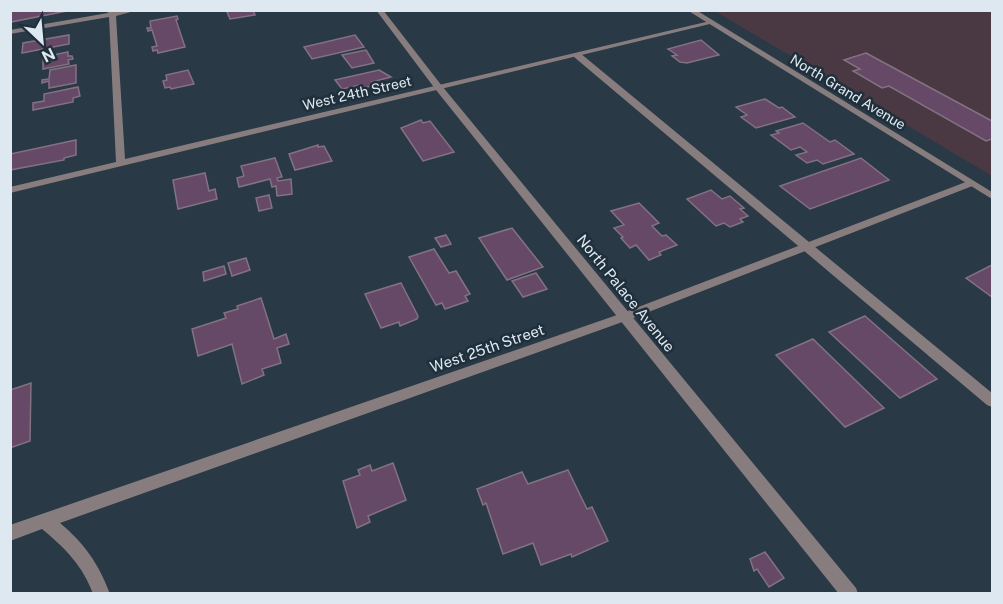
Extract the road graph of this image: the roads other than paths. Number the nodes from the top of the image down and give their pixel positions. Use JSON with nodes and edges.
{"nodes":[{"id":1,"x":135,"y":10,"type":"edge"},
{"id":2,"x":379,"y":10,"type":"edge"},
{"id":3,"x":690,"y":10,"type":"edge"},
{"id":4,"x":111,"y":13,"type":"edge"},
{"id":5,"x":710,"y":23,"type":"junction"},
{"id":6,"x":10,"y":32,"type":"edge"},
{"id":7,"x":577,"y":55,"type":"junction"},
{"id":8,"x":439,"y":88,"type":"junction"},
{"id":9,"x":121,"y":164,"type":"junction"},
{"id":10,"x":971,"y":183,"type":"junction"},
{"id":11,"x":10,"y":190,"type":"edge"},
{"id":12,"x":993,"y":196,"type":"edge"},
{"id":13,"x":807,"y":246,"type":"junction"},
{"id":14,"x":624,"y":317,"type":"junction"},
{"id":15,"x":993,"y":401,"type":"edge"},
{"id":16,"x":44,"y":520,"type":"junction"},
{"id":17,"x":10,"y":533,"type":"edge"},
{"id":18,"x":102,"y":594,"type":"edge"},
{"id":19,"x":850,"y":594,"type":"edge"}],
"edges":[{"from":1,"to":4,"type":"street"},
{"from":2,"to":8,"type":"street","name":"North Palace Avenue"},
{"from":3,"to":5,"type":"street","name":"North Grand Avenue"},
{"from":4,"to":6,"type":"street"},
{"from":4,"to":9,"type":"street"},
{"from":5,"to":7,"type":"street","name":"West 24th Street"},
{"from":5,"to":10,"type":"street","name":"North Grand Avenue"},
{"from":7,"to":8,"type":"street","name":"West 24th Street"},
{"from":7,"to":13,"type":"street"},
{"from":8,"to":9,"type":"street","name":"West 24th Street"},
{"from":8,"to":14,"type":"street","name":"North Palace Avenue"},
{"from":9,"to":11,"type":"street","name":"West 24th Street"},
{"from":10,"to":12,"type":"street","name":"North Grand Avenue"},
{"from":10,"to":13,"type":"street","name":"West 25th Street"},
{"from":13,"to":14,"type":"street","name":"West 25th Street"},
{"from":13,"to":15,"type":"street"},
{"from":14,"to":16,"type":"street","name":"West 25th Street"},
{"from":14,"to":19,"type":"street","name":"North Palace Avenue"},
{"from":16,"to":17,"type":"street","name":"West 25th Street"},
{"from":16,"to":18,"type":"street"}]}
